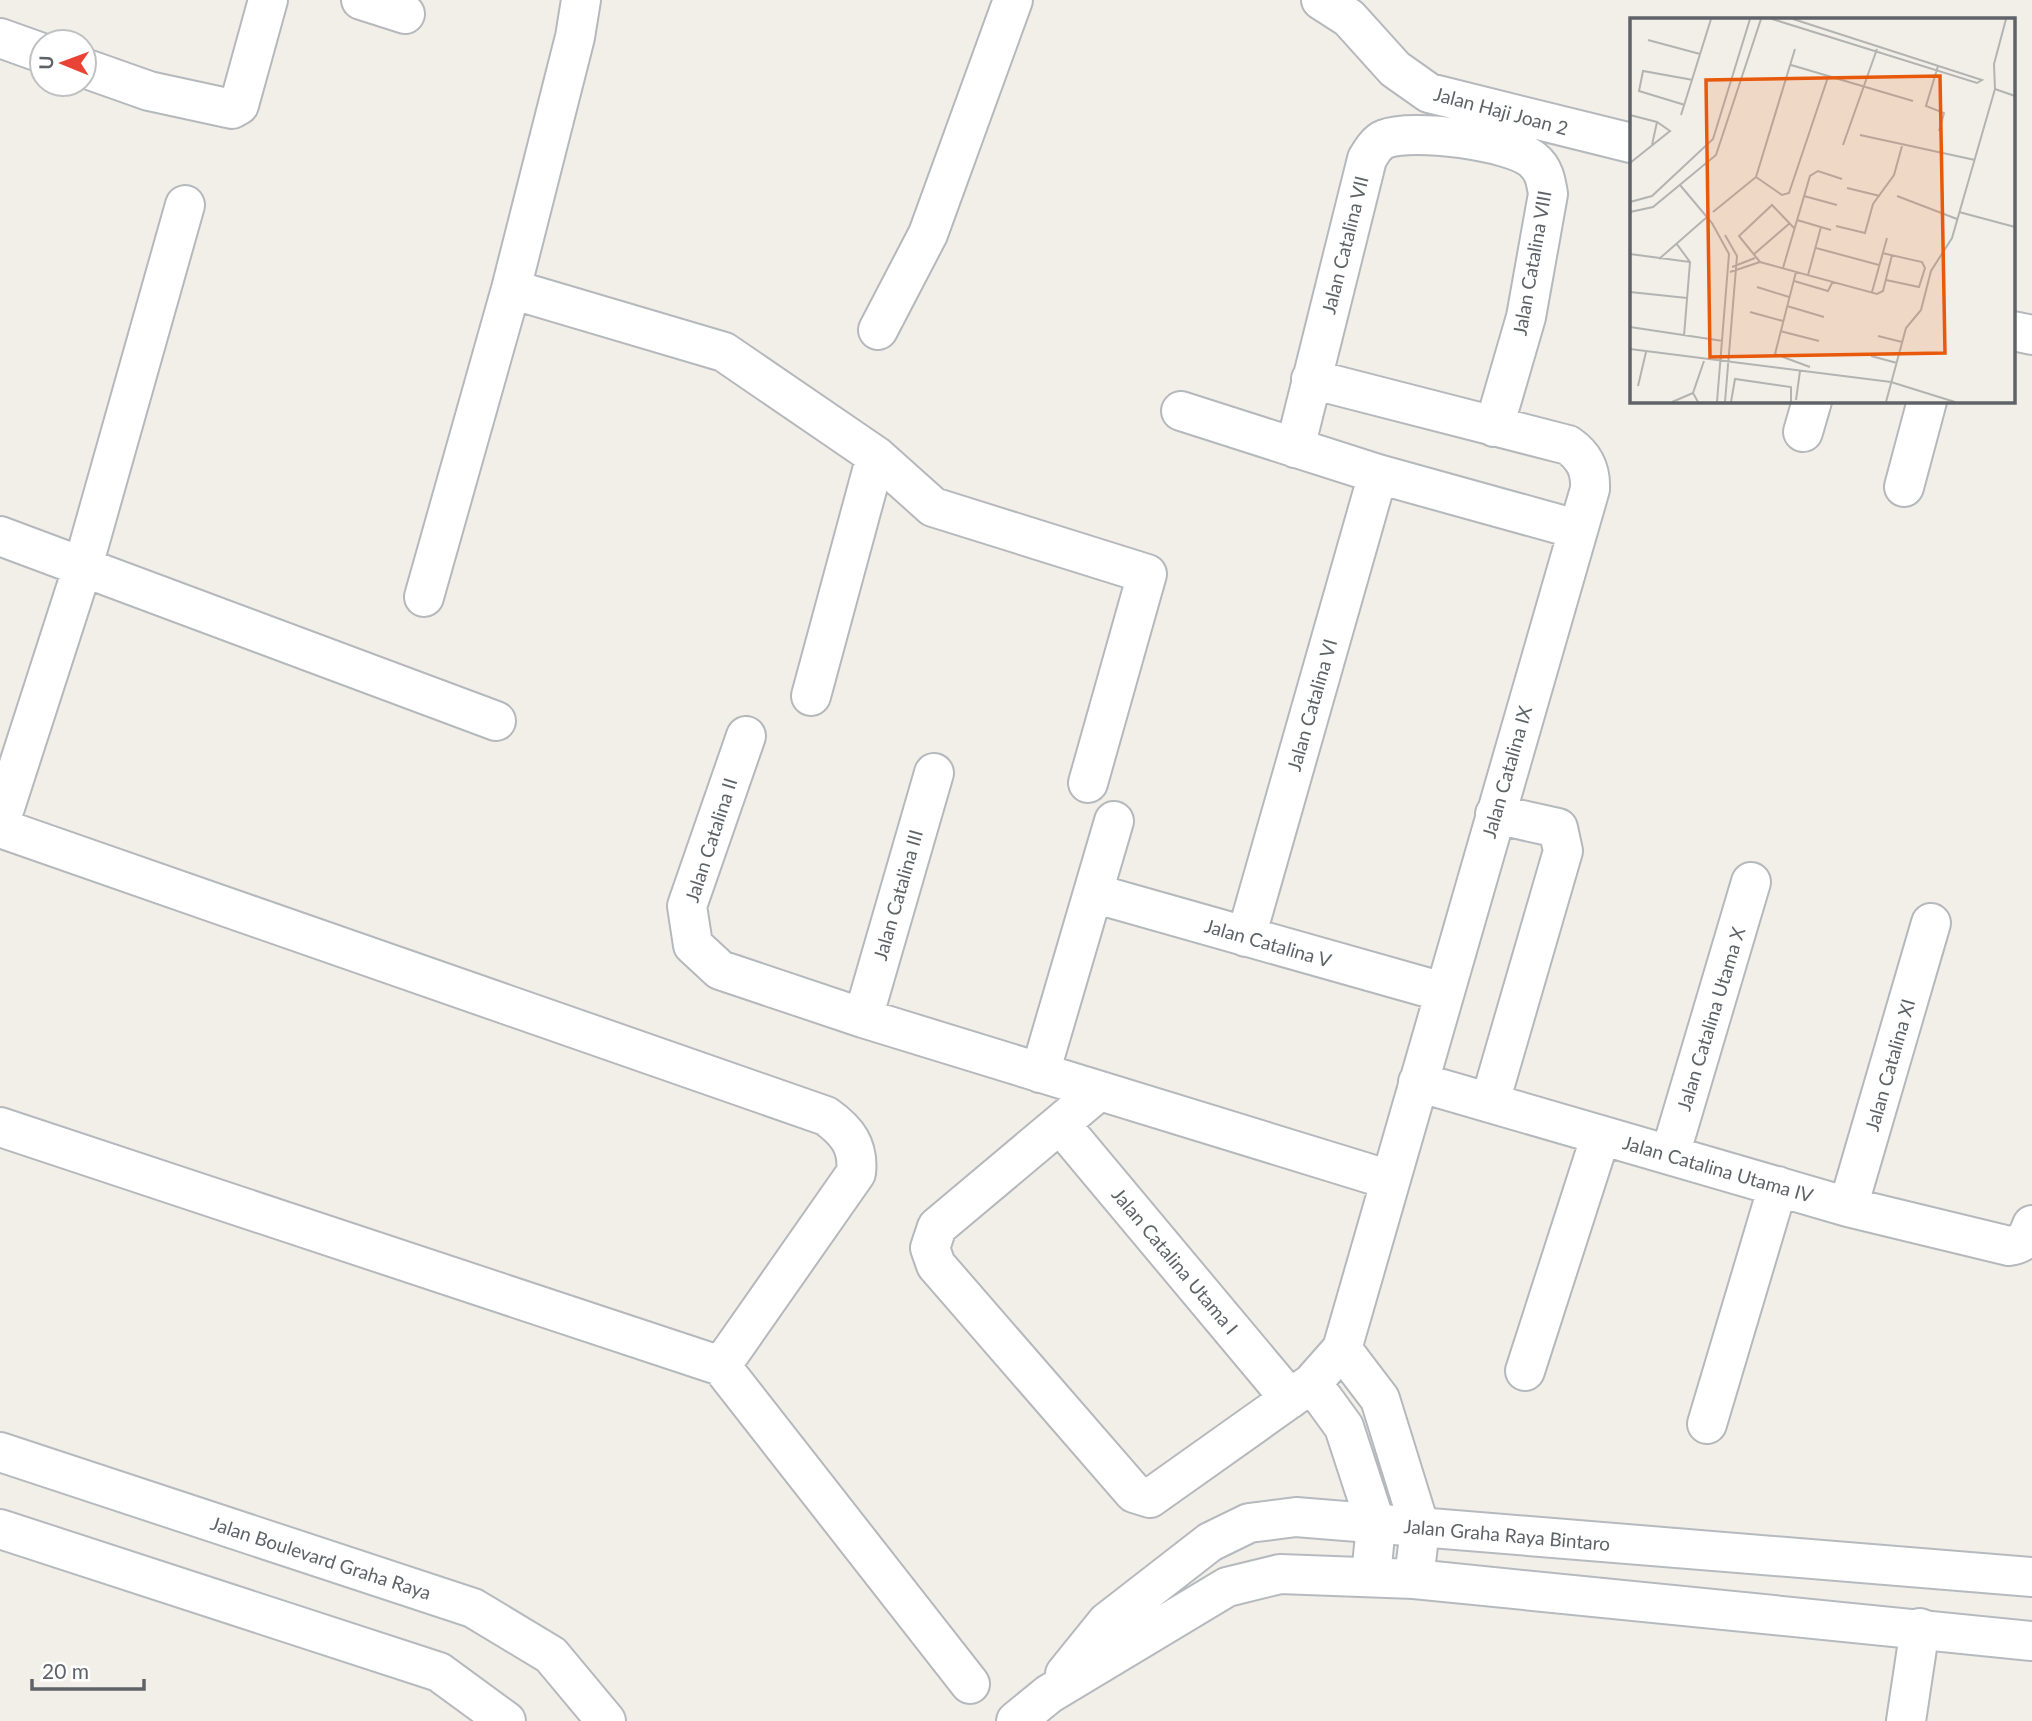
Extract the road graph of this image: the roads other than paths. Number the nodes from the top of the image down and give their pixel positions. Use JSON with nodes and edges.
{"nodes":[{"id":1,"x":268,"y":0,"type":"edge"},
{"id":2,"x":361,"y":0,"type":"edge"},
{"id":3,"x":581,"y":0,"type":"edge"},
{"id":4,"x":1013,"y":0,"type":"edge"},
{"id":5,"x":1341,"y":6,"type":"edge"},
{"id":6,"x":405,"y":15,"type":"dead end"},
{"id":7,"x":0,"y":38,"type":"edge"},
{"id":8,"x":28,"y":48,"type":"edge"},
{"id":9,"x":98,"y":73,"type":"edge"},
{"id":10,"x":1477,"y":142,"type":"joint"},
{"id":11,"x":1630,"y":144,"type":"edge"},
{"id":12,"x":185,"y":205,"type":"dead end"},
{"id":13,"x":511,"y":289,"type":"junction"},
{"id":14,"x":878,"y":330,"type":"dead end"},
{"id":15,"x":2014,"y":331,"type":"edge"},
{"id":16,"x":2032,"y":335,"type":"edge"},
{"id":17,"x":1311,"y":379,"type":"junction"},
{"id":18,"x":1927,"y":402,"type":"edge"},
{"id":19,"x":1181,"y":411,"type":"dead end"},
{"id":20,"x":1494,"y":427,"type":"junction"},
{"id":21,"x":1295,"y":448,"type":"junction"},
{"id":22,"x":876,"y":456,"type":"junction"},
{"id":23,"x":1378,"y":474,"type":"junction"},
{"id":24,"x":1904,"y":487,"type":"dead end"},
{"id":25,"x":1576,"y":530,"type":"junction"},
{"id":26,"x":0,"y":536,"type":"edge"},
{"id":27,"x":83,"y":566,"type":"junction"},
{"id":28,"x":424,"y":597,"type":"dead end"},
{"id":29,"x":811,"y":696,"type":"dead end"},
{"id":30,"x":496,"y":721,"type":"dead end"},
{"id":31,"x":746,"y":736,"type":"dead end"},
{"id":32,"x":934,"y":773,"type":"dead end"},
{"id":33,"x":1088,"y":783,"type":"dead end"},
{"id":34,"x":1494,"y":814,"type":"junction"},
{"id":35,"x":1114,"y":821,"type":"dead end"},
{"id":36,"x":0,"y":825,"type":"edge"},
{"id":37,"x":1751,"y":882,"type":"dead end"},
{"id":38,"x":1093,"y":893,"type":"junction"},
{"id":39,"x":1931,"y":923,"type":"dead end"},
{"id":40,"x":1246,"y":937,"type":"junction"},
{"id":41,"x":1443,"y":992,"type":"junction"},
{"id":42,"x":863,"y":1018,"type":"junction"},
{"id":43,"x":1040,"y":1073,"type":"junction"},
{"id":44,"x":1418,"y":1082,"type":"junction"},
{"id":45,"x":1099,"y":1091,"type":"junction"},
{"id":46,"x":1489,"y":1102,"type":"junction"},
{"id":47,"x":1060,"y":1124,"type":"junction"},
{"id":48,"x":0,"y":1127,"type":"edge"},
{"id":49,"x":1601,"y":1135,"type":"junction"},
{"id":50,"x":1670,"y":1155,"type":"junction"},
{"id":51,"x":1390,"y":1180,"type":"junction"},
{"id":52,"x":1778,"y":1186,"type":"junction"},
{"id":53,"x":1848,"y":1207,"type":"junction"},
{"id":54,"x":2026,"y":1235,"type":"edge"},
{"id":55,"x":1342,"y":1349,"type":"junction"},
{"id":56,"x":721,"y":1366,"type":"junction"},
{"id":57,"x":1525,"y":1371,"type":"dead end"},
{"id":58,"x":1301,"y":1391,"type":"junction"},
{"id":59,"x":1707,"y":1424,"type":"dead end"},
{"id":60,"x":0,"y":1451,"type":"edge"},
{"id":61,"x":1376,"y":1525,"type":"junction"},
{"id":62,"x":1420,"y":1528,"type":"junction"},
{"id":63,"x":0,"y":1529,"type":"edge"},
{"id":64,"x":1371,"y":1576,"type":"junction"},
{"id":65,"x":2032,"y":1577,"type":"edge"},
{"id":66,"x":1414,"y":1579,"type":"junction"},
{"id":67,"x":1920,"y":1628,"type":"junction"},
{"id":68,"x":2032,"y":1641,"type":"edge"},
{"id":69,"x":970,"y":1684,"type":"dead end"},
{"id":70,"x":1049,"y":1694,"type":"junction"},
{"id":71,"x":506,"y":1721,"type":"edge"},
{"id":72,"x":606,"y":1721,"type":"edge"},
{"id":73,"x":1016,"y":1721,"type":"edge"},
{"id":74,"x":1906,"y":1721,"type":"edge"}],
"edges":[{"from":1,"to":9,"type":"street"},
{"from":2,"to":6,"type":"street"},
{"from":3,"to":13,"type":"street"},
{"from":4,"to":14,"type":"street"},
{"from":5,"to":11,"type":"street","name":"Jalan Haji Joan 2"},
{"from":7,"to":8,"type":"street"},
{"from":10,"to":17,"type":"street","name":"Jalan Catalina VII"},
{"from":10,"to":20,"type":"street","name":"Jalan Catalina VIII"},
{"from":12,"to":27,"type":"street"},
{"from":13,"to":22,"type":"street"},
{"from":13,"to":28,"type":"street"},
{"from":15,"to":16,"type":"street"},
{"from":17,"to":20,"type":"street"},
{"from":17,"to":21,"type":"street","name":"Jalan Catalina VII"},
{"from":18,"to":24,"type":"street"},
{"from":19,"to":21,"type":"street"},
{"from":20,"to":25,"type":"street","name":"Jalan Catalina IX"},
{"from":21,"to":23,"type":"street"},
{"from":22,"to":29,"type":"street"},
{"from":22,"to":33,"type":"street"},
{"from":23,"to":25,"type":"street"},
{"from":23,"to":40,"type":"street","name":"Jalan Catalina VI"},
{"from":25,"to":34,"type":"street","name":"Jalan Catalina IX"},
{"from":26,"to":27,"type":"street"},
{"from":27,"to":30,"type":"street"},
{"from":27,"to":36,"type":"street"},
{"from":31,"to":42,"type":"street","name":"Jalan Catalina II"},
{"from":32,"to":42,"type":"street","name":"Jalan Catalina III"},
{"from":34,"to":41,"type":"street","name":"Jalan Catalina IX"},
{"from":34,"to":46,"type":"street"},
{"from":35,"to":38,"type":"street"},
{"from":36,"to":56,"type":"street"},
{"from":37,"to":50,"type":"street","name":"Jalan Catalina Utama X"},
{"from":38,"to":40,"type":"street","name":"Jalan Catalina V"},
{"from":38,"to":43,"type":"street"},
{"from":39,"to":53,"type":"street","name":"Jalan Catalina XI"},
{"from":40,"to":41,"type":"street","name":"Jalan Catalina V"},
{"from":41,"to":44,"type":"street","name":"Jalan Catalina IX"},
{"from":42,"to":43,"type":"street"},
{"from":43,"to":45,"type":"street"},
{"from":44,"to":46,"type":"street","name":"Jalan Catalina Utama IV"},
{"from":44,"to":51,"type":"street","name":"Jalan Catalina IX"},
{"from":45,"to":47,"type":"street"},
{"from":45,"to":51,"type":"street"},
{"from":46,"to":49,"type":"street","name":"Jalan Catalina Utama IV"},
{"from":47,"to":58,"type":"street","name":"Jalan Catalina Utama I"},
{"from":47,"to":58,"type":"street"},
{"from":48,"to":56,"type":"street"},
{"from":49,"to":50,"type":"street","name":"Jalan Catalina Utama IV"},
{"from":49,"to":57,"type":"street"},
{"from":50,"to":52,"type":"street","name":"Jalan Catalina Utama IV"},
{"from":51,"to":55,"type":"street","name":"Jalan Catalina IX"},
{"from":52,"to":53,"type":"street","name":"Jalan Catalina Utama IV"},
{"from":52,"to":59,"type":"street"},
{"from":53,"to":54,"type":"street","name":"Jalan Catalina Utama IV"},
{"from":55,"to":58,"type":"street"},
{"from":55,"to":62,"type":"street"},
{"from":56,"to":69,"type":"street"},
{"from":58,"to":61,"type":"street","name":"Jalan Catalina Utama I"},
{"from":60,"to":72,"type":"street","name":"Jalan Boulevard Graha Raya"},
{"from":61,"to":62,"type":"street","name":"Jalan Graha Raya Bintaro"},
{"from":61,"to":64,"type":"street"},
{"from":61,"to":70,"type":"street","name":"Jalan Graha Raya Bintaro"},
{"from":62,"to":65,"type":"street","name":"Jalan Graha Raya Bintaro"},
{"from":62,"to":66,"type":"street"},
{"from":63,"to":71,"type":"street"},
{"from":64,"to":66,"type":"street","name":"Jalan Graha Raya Bintaro"},
{"from":64,"to":70,"type":"street","name":"Jalan Graha Raya Bintaro"},
{"from":66,"to":67,"type":"street","name":"Jalan Graha Raya Bintaro"},
{"from":67,"to":68,"type":"street","name":"Jalan Graha Raya Bintaro"},
{"from":67,"to":74,"type":"street"},
{"from":70,"to":73,"type":"street","name":"Jalan Graha Raya Bintaro"}]}
